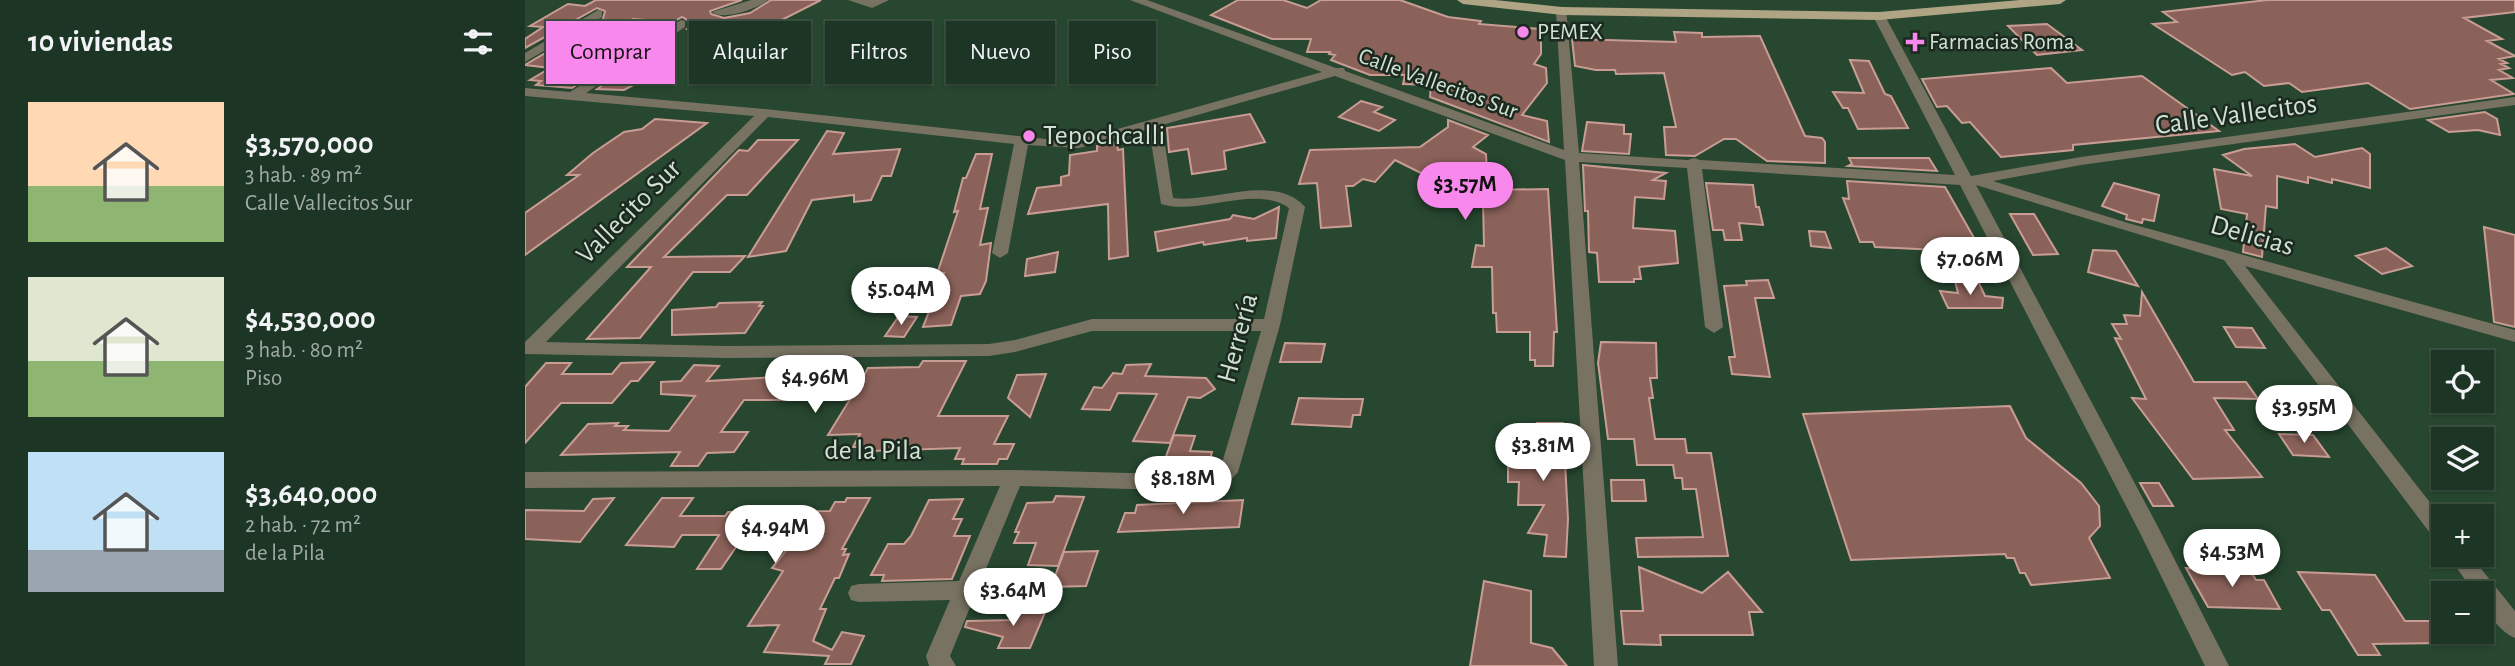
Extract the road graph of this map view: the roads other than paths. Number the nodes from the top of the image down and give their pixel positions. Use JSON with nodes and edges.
{"nodes":[{"id":1,"x":762,"y":0,"type":"edge"},
{"id":2,"x":854,"y":0,"type":"edge"},
{"id":3,"x":883,"y":0,"type":"edge"},
{"id":4,"x":1136,"y":0,"type":"edge"},
{"id":5,"x":1463,"y":0,"type":"edge"},
{"id":6,"x":2060,"y":0,"type":"edge"},
{"id":7,"x":718,"y":12,"type":"dead end"},
{"id":8,"x":1562,"y":12,"type":"junction"},
{"id":9,"x":598,"y":14,"type":"dead end"},
{"id":10,"x":1879,"y":16,"type":"junction"},
{"id":11,"x":681,"y":24,"type":"dead end"},
{"id":12,"x":525,"y":58,"type":"edge"},
{"id":13,"x":1339,"y":71,"type":"junction"},
{"id":14,"x":525,"y":92,"type":"edge"},
{"id":15,"x":571,"y":97,"type":"junction"},
{"id":16,"x":2515,"y":102,"type":"edge"},
{"id":17,"x":765,"y":113,"type":"junction"},
{"id":18,"x":1155,"y":122,"type":"junction"},
{"id":19,"x":1022,"y":141,"type":"junction"},
{"id":20,"x":1570,"y":157,"type":"junction"},
{"id":21,"x":1694,"y":162,"type":"junction"},
{"id":22,"x":1971,"y":180,"type":"junction"},
{"id":23,"x":1000,"y":253,"type":"dead end"},
{"id":24,"x":2229,"y":257,"type":"junction"},
{"id":25,"x":1271,"y":325,"type":"junction"},
{"id":26,"x":1714,"y":327,"type":"dead end"},
{"id":27,"x":2515,"y":336,"type":"edge"},
{"id":28,"x":528,"y":348,"type":"edge"},
{"id":29,"x":1013,"y":478,"type":"junction"},
{"id":30,"x":1220,"y":478,"type":"joint"},
{"id":31,"x":525,"y":480,"type":"edge"},
{"id":32,"x":2431,"y":519,"type":"edge"},
{"id":33,"x":2467,"y":567,"type":"edge"},
{"id":34,"x":967,"y":589,"type":"junction"},
{"id":35,"x":1021,"y":589,"type":"dead end"},
{"id":36,"x":859,"y":593,"type":"dead end"},
{"id":37,"x":2515,"y":628,"type":"edge"},
{"id":38,"x":944,"y":666,"type":"edge"},
{"id":39,"x":1606,"y":666,"type":"edge"},
{"id":40,"x":2217,"y":666,"type":"edge"}],
"edges":[{"from":1,"to":7,"type":"street"},
{"from":2,"to":3,"type":"street"},
{"from":4,"to":13,"type":"street"},
{"from":5,"to":8,"type":"main road"},
{"from":6,"to":10,"type":"main road"},
{"from":8,"to":10,"type":"main road"},
{"from":8,"to":20,"type":"street"},
{"from":9,"to":12,"type":"street"},
{"from":10,"to":22,"type":"street"},
{"from":11,"to":15,"type":"street"},
{"from":13,"to":18,"type":"street","name":"Calle Vallecitos Sur"},
{"from":13,"to":20,"type":"street","name":"Calle Vallecitos Sur"},
{"from":14,"to":15,"type":"street","name":"Calle Vallecitos Sur"},
{"from":15,"to":17,"type":"street","name":"Calle Vallecitos Sur"},
{"from":16,"to":22,"type":"street","name":"Calle Vallecitos"},
{"from":17,"to":19,"type":"street","name":"Calle Vallecitos Sur"},
{"from":17,"to":28,"type":"street","name":"Vallecito Sur"},
{"from":18,"to":19,"type":"street","name":"Calle Vallecitos Sur"},
{"from":18,"to":25,"type":"street","name":"Herrería"},
{"from":19,"to":23,"type":"street"},
{"from":20,"to":21,"type":"street","name":"Calle Vallecitos Sur"},
{"from":20,"to":39,"type":"street"},
{"from":21,"to":22,"type":"street","name":"Calle Vallecitos Sur"},
{"from":21,"to":26,"type":"street"},
{"from":22,"to":24,"type":"street","name":"Delicias"},
{"from":22,"to":40,"type":"street"},
{"from":24,"to":27,"type":"street","name":"Delicias"},
{"from":24,"to":32,"type":"street"},
{"from":25,"to":28,"type":"street"},
{"from":25,"to":30,"type":"street","name":"Herrería"},
{"from":29,"to":30,"type":"street","name":"de la Pila"},
{"from":29,"to":31,"type":"street","name":"de la Pila"},
{"from":29,"to":34,"type":"street"},
{"from":33,"to":37,"type":"street"},
{"from":34,"to":35,"type":"street"},
{"from":34,"to":36,"type":"street"},
{"from":34,"to":38,"type":"street"}]}
